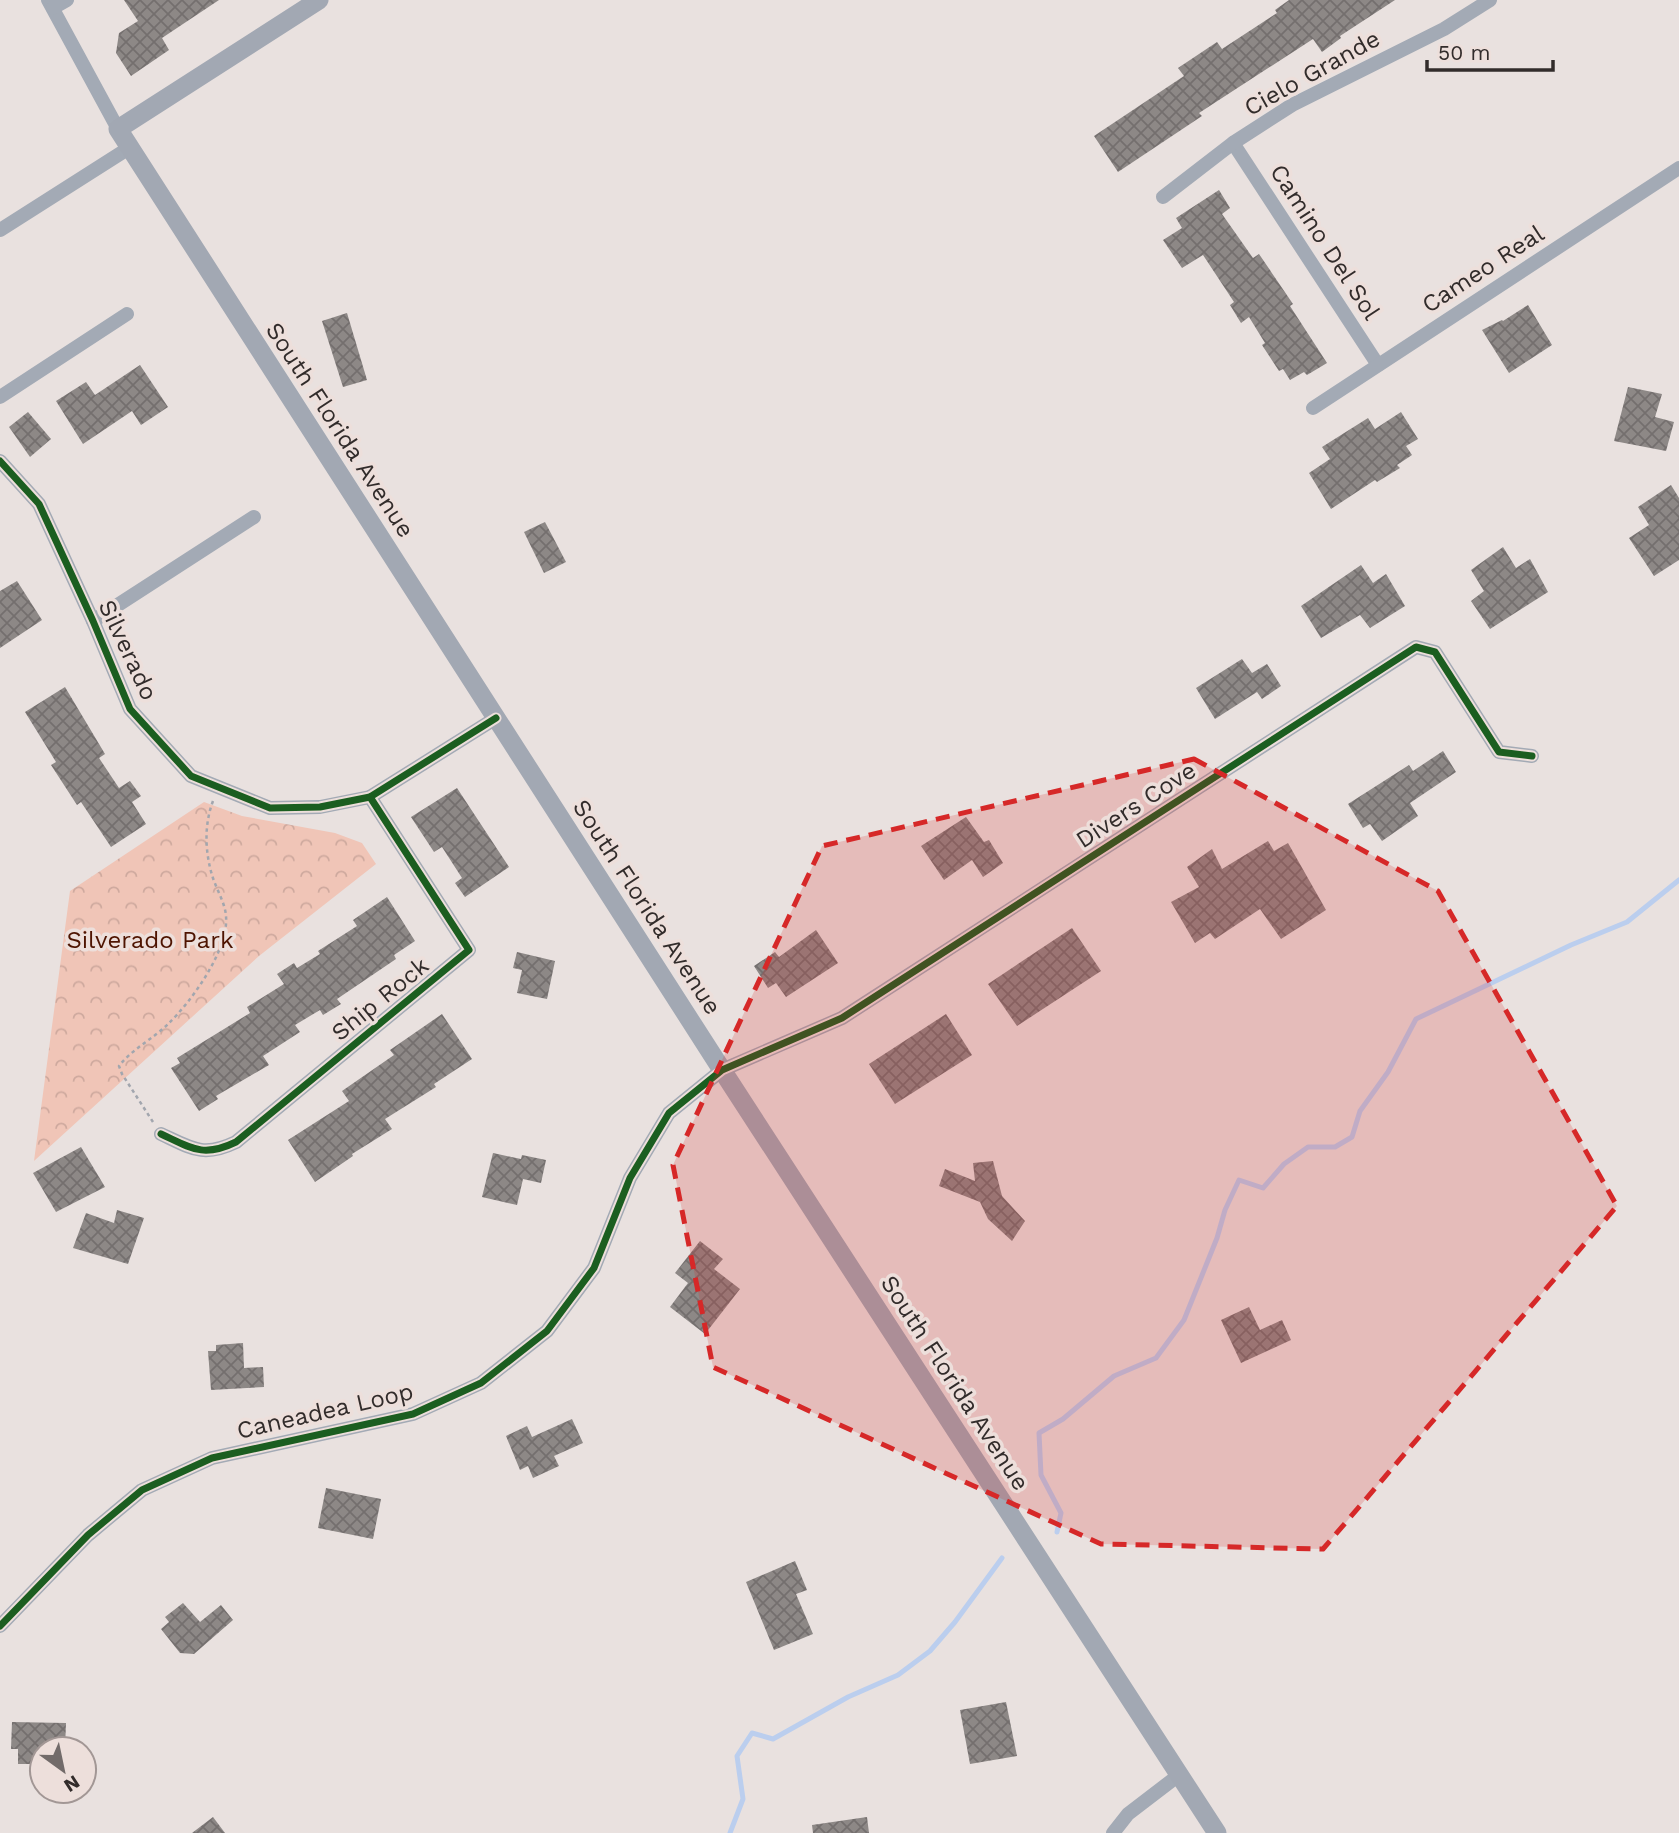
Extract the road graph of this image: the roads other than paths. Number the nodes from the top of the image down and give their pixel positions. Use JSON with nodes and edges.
{"nodes":[{"id":1,"x":67,"y":0,"type":"edge"},
{"id":2,"x":319,"y":0,"type":"edge"},
{"id":3,"x":1490,"y":0,"type":"edge"},
{"id":4,"x":51,"y":4,"type":"edge"},
{"id":5,"x":118,"y":129,"type":"junction"},
{"id":6,"x":1233,"y":143,"type":"junction"},
{"id":7,"x":129,"y":148,"type":"junction"},
{"id":8,"x":1679,"y":168,"type":"edge"},
{"id":9,"x":1163,"y":197,"type":"dead end"},
{"id":10,"x":0,"y":230,"type":"edge"},
{"id":11,"x":127,"y":314,"type":"dead end"},
{"id":12,"x":1378,"y":365,"type":"junction"},
{"id":13,"x":0,"y":397,"type":"edge"},
{"id":14,"x":1313,"y":408,"type":"dead end"},
{"id":15,"x":0,"y":461,"type":"edge"},
{"id":16,"x":254,"y":517,"type":"dead end"},
{"id":17,"x":93,"y":621,"type":"junction"},
{"id":18,"x":496,"y":718,"type":"junction"},
{"id":19,"x":1532,"y":756,"type":"dead end"},
{"id":20,"x":370,"y":797,"type":"junction"},
{"id":21,"x":722,"y":1070,"type":"junction"},
{"id":22,"x":161,"y":1133,"type":"road end"},
{"id":23,"x":0,"y":1626,"type":"edge"},
{"id":24,"x":1179,"y":1775,"type":"junction"},
{"id":25,"x":1113,"y":1833,"type":"edge"},
{"id":26,"x":1217,"y":1833,"type":"edge"}],
"edges":[{"from":1,"to":4,"type":"street"},
{"from":2,"to":5,"type":"main road"},
{"from":3,"to":6,"type":"street","name":"Cielo Grande"},
{"from":4,"to":5,"type":"street","name":"South Florida Avenue"},
{"from":5,"to":7,"type":"main road","name":"South Florida Avenue"},
{"from":6,"to":9,"type":"street","name":"Cielo Grande"},
{"from":6,"to":12,"type":"street","name":"Camino Del Sol"},
{"from":7,"to":10,"type":"street"},
{"from":7,"to":18,"type":"main road","name":"South Florida Avenue"},
{"from":8,"to":12,"type":"street","name":"Cameo Real"},
{"from":11,"to":13,"type":"street"},
{"from":12,"to":14,"type":"street","name":"Cameo Real"},
{"from":15,"to":17,"type":"street","name":"Silverado"},
{"from":16,"to":17,"type":"street"},
{"from":17,"to":20,"type":"street","name":"Silverado"},
{"from":18,"to":20,"type":"street","name":"Silverado"},
{"from":18,"to":21,"type":"main road","name":"South Florida Avenue"},
{"from":19,"to":21,"type":"street","name":"Divers Cove"},
{"from":20,"to":22,"type":"street","name":"Ship Rock"},
{"from":21,"to":23,"type":"street","name":"Caneadea Loop"},
{"from":21,"to":24,"type":"main road","name":"South Florida Avenue"},
{"from":24,"to":25,"type":"street"},
{"from":24,"to":26,"type":"main road","name":"South Florida Avenue"}]}
